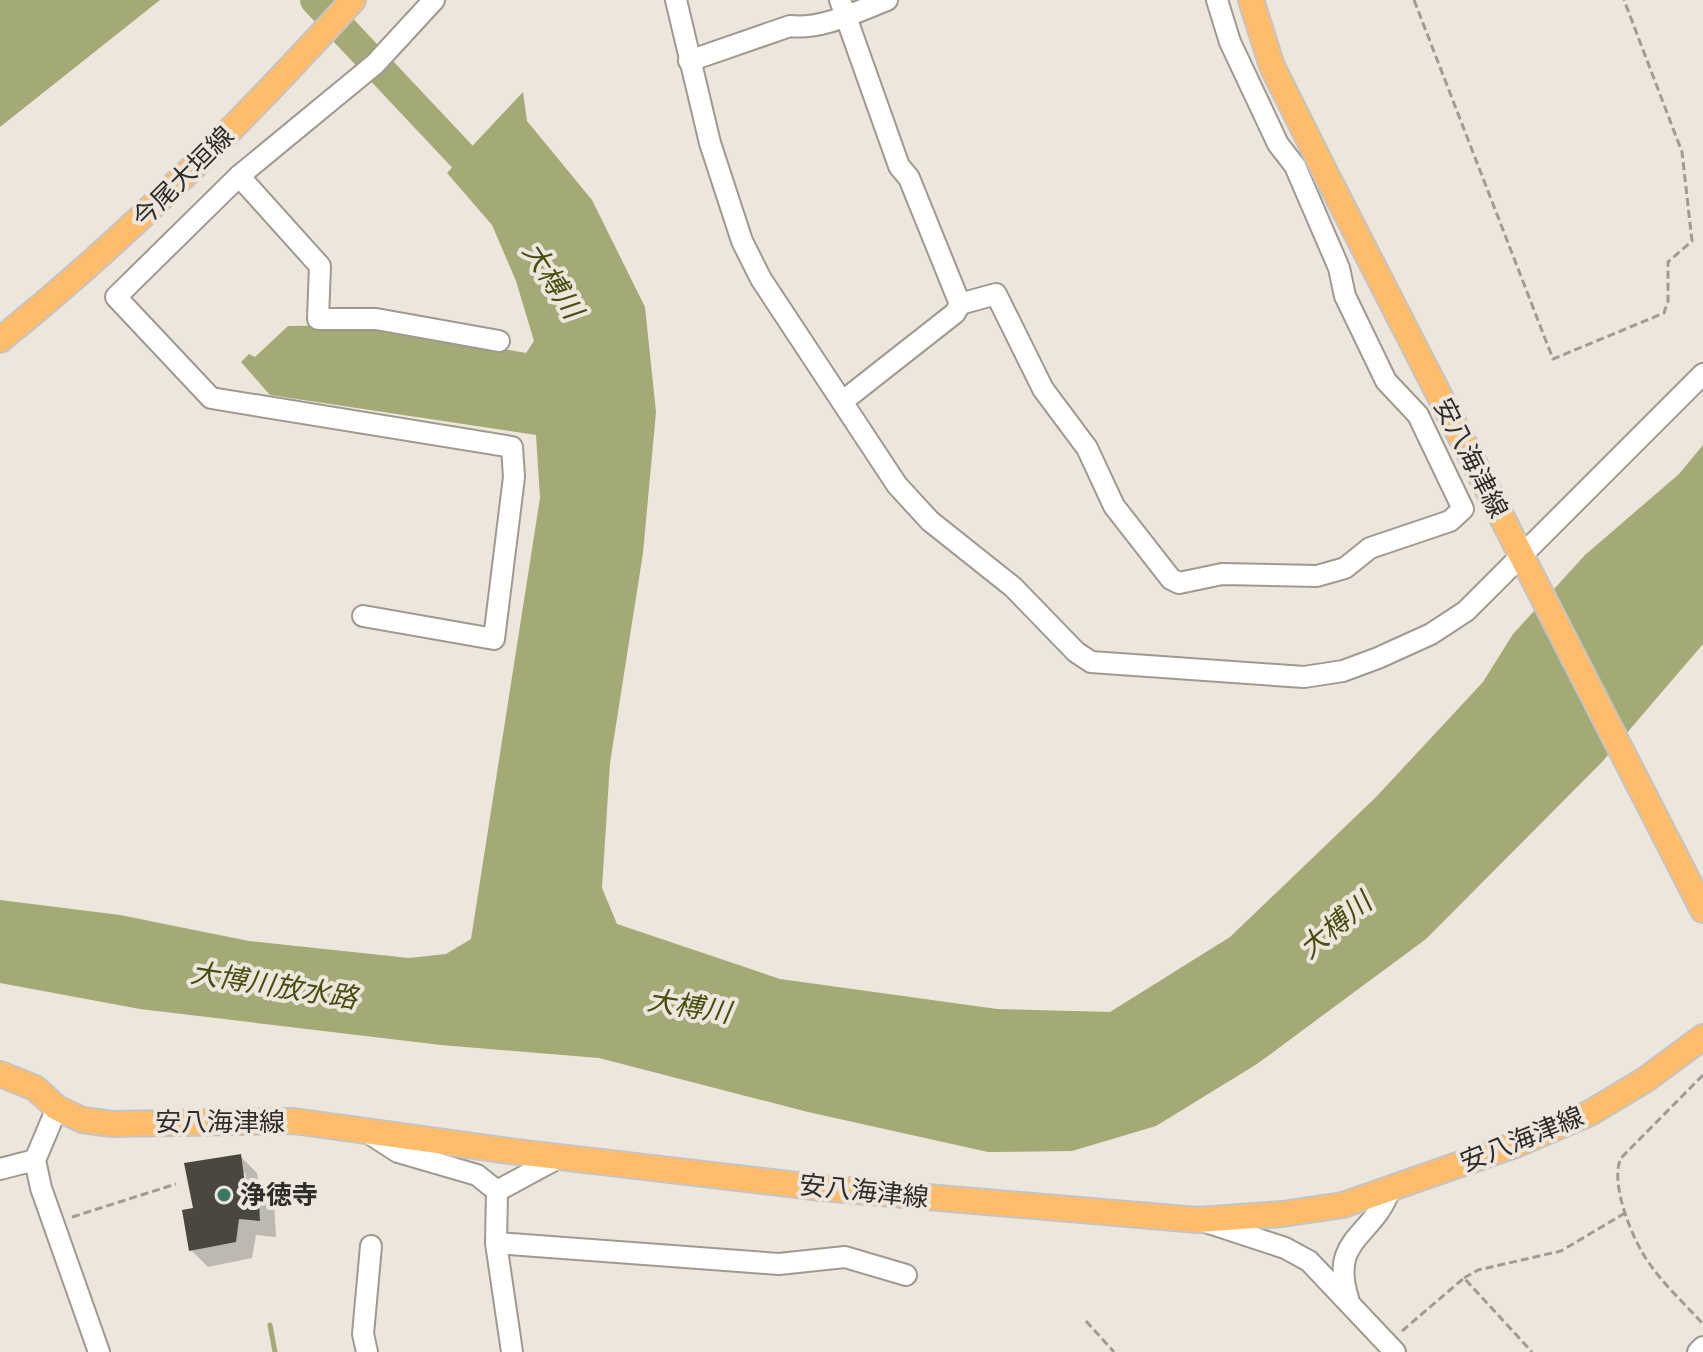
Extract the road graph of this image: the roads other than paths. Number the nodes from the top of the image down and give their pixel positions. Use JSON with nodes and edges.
{"nodes":[{"id":1,"x":353,"y":0,"type":"edge"},
{"id":2,"x":434,"y":0,"type":"edge"},
{"id":3,"x":676,"y":0,"type":"edge"},
{"id":4,"x":887,"y":0,"type":"edge"},
{"id":5,"x":1217,"y":0,"type":"edge"},
{"id":6,"x":1251,"y":0,"type":"edge"},
{"id":7,"x":843,"y":8,"type":"edge"},
{"id":8,"x":689,"y":61,"type":"junction"},
{"id":9,"x":239,"y":176,"type":"junction"},
{"id":10,"x":960,"y":304,"type":"junction"},
{"id":11,"x":0,"y":340,"type":"edge"},
{"id":12,"x":499,"y":341,"type":"dead end"},
{"id":13,"x":1703,"y":374,"type":"edge"},
{"id":14,"x":843,"y":401,"type":"junction"},
{"id":15,"x":1522,"y":558,"type":"junction"},
{"id":16,"x":363,"y":616,"type":"dead end"},
{"id":17,"x":1703,"y":910,"type":"edge"},
{"id":18,"x":1703,"y":1037,"type":"edge"},
{"id":19,"x":0,"y":1074,"type":"edge"},
{"id":20,"x":57,"y":1108,"type":"junction"},
{"id":21,"x":367,"y":1132,"type":"junction"},
{"id":22,"x":560,"y":1157,"type":"junction"},
{"id":23,"x":35,"y":1160,"type":"junction"},
{"id":24,"x":0,"y":1169,"type":"edge"},
{"id":25,"x":1390,"y":1189,"type":"junction"},
{"id":26,"x":497,"y":1191,"type":"junction"},
{"id":27,"x":1198,"y":1220,"type":"junction"},
{"id":28,"x":496,"y":1243,"type":"junction"},
{"id":29,"x":371,"y":1246,"type":"dead end"},
{"id":30,"x":906,"y":1275,"type":"dead end"},
{"id":31,"x":1349,"y":1302,"type":"junction"},
{"id":32,"x":1703,"y":1347,"type":"edge"},
{"id":33,"x":1391,"y":1348,"type":"edge"},
{"id":34,"x":506,"y":1351,"type":"edge"},
{"id":35,"x":99,"y":1352,"type":"edge"},
{"id":36,"x":367,"y":1352,"type":"edge"},
{"id":37,"x":1698,"y":1352,"type":"edge"}],
"edges":[{"from":1,"to":11,"type":"main road","name":"今尾大垣線"},
{"from":2,"to":9,"type":"street"},
{"from":3,"to":8,"type":"street"},
{"from":4,"to":7,"type":"street"},
{"from":5,"to":10,"type":"street"},
{"from":6,"to":15,"type":"main road","name":"安八海津線"},
{"from":7,"to":8,"type":"street"},
{"from":7,"to":10,"type":"street"},
{"from":8,"to":14,"type":"street"},
{"from":9,"to":12,"type":"street"},
{"from":9,"to":16,"type":"street"},
{"from":10,"to":14,"type":"street"},
{"from":13,"to":15,"type":"street"},
{"from":14,"to":15,"type":"street"},
{"from":15,"to":17,"type":"main road","name":"安八海津線"},
{"from":18,"to":25,"type":"main road","name":"安八海津線"},
{"from":19,"to":20,"type":"main road","name":"安八海津線"},
{"from":20,"to":21,"type":"main road","name":"安八海津線"},
{"from":20,"to":23,"type":"street"},
{"from":21,"to":22,"type":"main road","name":"安八海津線"},
{"from":21,"to":26,"type":"street"},
{"from":22,"to":26,"type":"street"},
{"from":22,"to":27,"type":"main road","name":"安八海津線"},
{"from":23,"to":24,"type":"street"},
{"from":23,"to":35,"type":"street"},
{"from":25,"to":27,"type":"main road","name":"安八海津線"},
{"from":25,"to":31,"type":"street"},
{"from":26,"to":28,"type":"street"},
{"from":27,"to":31,"type":"street"},
{"from":28,"to":30,"type":"street"},
{"from":28,"to":34,"type":"street"},
{"from":29,"to":36,"type":"street"},
{"from":31,"to":33,"type":"street"},
{"from":32,"to":37,"type":"street"}]}
